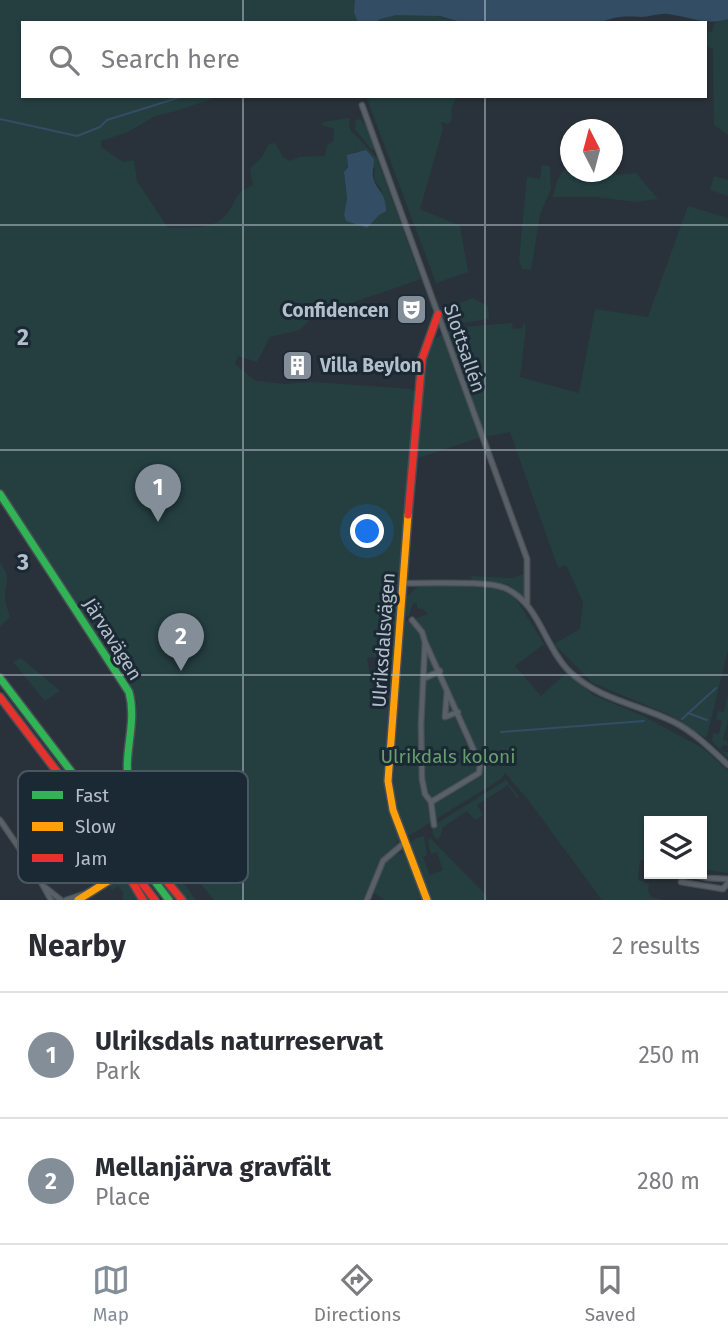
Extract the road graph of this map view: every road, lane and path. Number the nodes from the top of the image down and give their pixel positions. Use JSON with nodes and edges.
{"nodes":[{"id":1,"x":362,"y":105,"type":"dead end"},
{"id":2,"x":438,"y":314,"type":"junction"},
{"id":3,"x":0,"y":494,"type":"edge"},
{"id":4,"x":404,"y":583,"type":"junction"},
{"id":5,"x":527,"y":603,"type":"junction"},
{"id":6,"x":412,"y":620,"type":"dead end"},
{"id":7,"x":425,"y":642,"type":"junction"},
{"id":8,"x":440,"y":671,"type":"junction"},
{"id":9,"x":0,"y":678,"type":"edge"},
{"id":10,"x":424,"y":679,"type":"junction"},
{"id":11,"x":447,"y":688,"type":"junction"},
{"id":12,"x":0,"y":697,"type":"edge"},
{"id":13,"x":458,"y":712,"type":"junction"},
{"id":14,"x":53,"y":745,"type":"junction"},
{"id":15,"x":728,"y":765,"type":"edge"},
{"id":16,"x":56,"y":771,"type":"edge"},
{"id":17,"x":72,"y":771,"type":"edge"},
{"id":18,"x":76,"y":771,"type":"edge"},
{"id":19,"x":128,"y":771,"type":"edge"},
{"id":20,"x":431,"y":802,"type":"junction"},
{"id":21,"x":0,"y":820,"type":"edge"},
{"id":22,"x":435,"y":824,"type":"dead end"},
{"id":23,"x":404,"y":843,"type":"junction"},
{"id":24,"x":18,"y":847,"type":"edge"},
{"id":25,"x":707,"y":878,"type":"edge"},
{"id":26,"x":728,"y":881,"type":"edge"},
{"id":27,"x":681,"y":882,"type":"dead end"},
{"id":28,"x":104,"y":883,"type":"edge"},
{"id":29,"x":133,"y":883,"type":"edge"},
{"id":30,"x":142,"y":883,"type":"edge"},
{"id":31,"x":156,"y":883,"type":"edge"},
{"id":32,"x":169,"y":883,"type":"edge"},
{"id":33,"x":43,"y":885,"type":"joint"},
{"id":34,"x":88,"y":893,"type":"junction"},
{"id":35,"x":51,"y":900,"type":"edge"},
{"id":36,"x":63,"y":900,"type":"edge"},
{"id":37,"x":78,"y":900,"type":"edge"},
{"id":38,"x":143,"y":900,"type":"edge"},
{"id":39,"x":155,"y":900,"type":"edge"},
{"id":40,"x":169,"y":900,"type":"edge"},
{"id":41,"x":182,"y":900,"type":"edge"},
{"id":42,"x":367,"y":900,"type":"edge"},
{"id":43,"x":427,"y":900,"type":"edge"}],
"edges":[{"from":1,"to":2,"type":"street","name":"Slottsallén"},
{"from":2,"to":4,"type":"main road","name":"Ulriksdalsvägen"},
{"from":2,"to":5,"type":"street","name":"Slottsallén"},
{"from":3,"to":19,"type":"main road","name":"Järvavägen"},
{"from":4,"to":5,"type":"street"},
{"from":4,"to":23,"type":"main road","name":"Ulriksdalsvägen"},
{"from":5,"to":15,"type":"street"},
{"from":6,"to":7,"type":"street"},
{"from":7,"to":8,"type":"street"},
{"from":7,"to":10,"type":"street"},
{"from":8,"to":10,"type":"street"},
{"from":8,"to":11,"type":"street"},
{"from":9,"to":14,"type":"main road"},
{"from":10,"to":20,"type":"street"},
{"from":11,"to":13,"type":"street"},
{"from":11,"to":13,"type":"street"},
{"from":12,"to":16,"type":"main road"},
{"from":13,"to":20,"type":"street"},
{"from":14,"to":17,"type":"main road"},
{"from":14,"to":18,"type":"main road"},
{"from":20,"to":22,"type":"street"},
{"from":21,"to":24,"type":"street"},
{"from":23,"to":42,"type":"street"},
{"from":23,"to":43,"type":"main road","name":"Ulriksdalsvägen"},
{"from":25,"to":26,"type":"street"},
{"from":26,"to":27,"type":"street"},
{"from":28,"to":34,"type":"main road"},
{"from":29,"to":38,"type":"main road"},
{"from":30,"to":39,"type":"main road"},
{"from":31,"to":40,"type":"main road"},
{"from":32,"to":41,"type":"main road"},
{"from":33,"to":35,"type":"street"},
{"from":33,"to":36,"type":"street"},
{"from":34,"to":36,"type":"street"},
{"from":34,"to":37,"type":"main road"}]}
